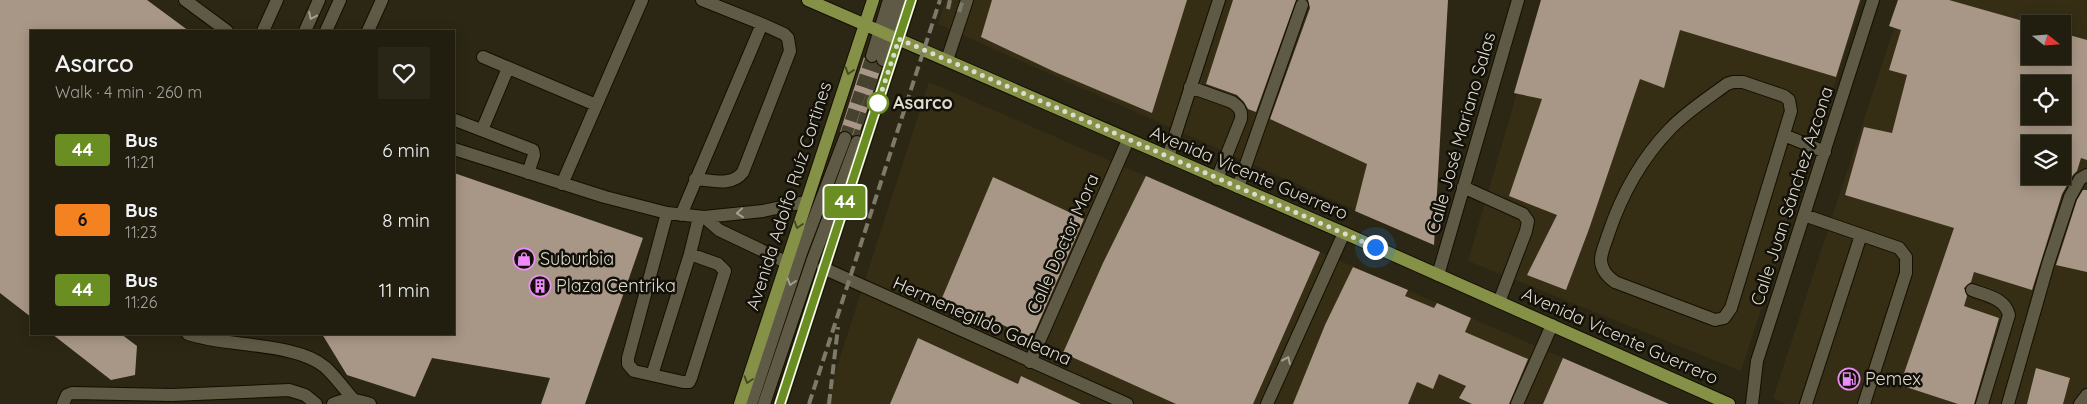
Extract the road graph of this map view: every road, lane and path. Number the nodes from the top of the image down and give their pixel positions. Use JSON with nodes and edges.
{"nodes":[{"id":1,"x":185,"y":0,"type":"edge"},
{"id":2,"x":277,"y":0,"type":"edge"},
{"id":3,"x":319,"y":0,"type":"edge"},
{"id":4,"x":340,"y":0,"type":"edge"},
{"id":5,"x":382,"y":0,"type":"edge"},
{"id":6,"x":642,"y":0,"type":"edge"},
{"id":7,"x":702,"y":0,"type":"edge"},
{"id":8,"x":808,"y":0,"type":"edge"},
{"id":9,"x":872,"y":0,"type":"edge"},
{"id":10,"x":888,"y":0,"type":"edge"},
{"id":11,"x":901,"y":0,"type":"edge"},
{"id":12,"x":911,"y":0,"type":"edge"},
{"id":13,"x":968,"y":0,"type":"edge"},
{"id":14,"x":1219,"y":0,"type":"edge"},
{"id":15,"x":1518,"y":0,"type":"edge"},
{"id":16,"x":1873,"y":0,"type":"edge"},
{"id":17,"x":1302,"y":5,"type":"dead end"},
{"id":18,"x":762,"y":24,"type":"junction"},
{"id":19,"x":864,"y":25,"type":"junction"},
{"id":20,"x":226,"y":30,"type":"edge"},
{"id":21,"x":263,"y":30,"type":"edge"},
{"id":22,"x":305,"y":30,"type":"edge"},
{"id":23,"x":326,"y":30,"type":"edge"},
{"id":24,"x":368,"y":30,"type":"edge"},
{"id":25,"x":889,"y":35,"type":"junction"},
{"id":26,"x":483,"y":57,"type":"dead end"},
{"id":27,"x":878,"y":58,"type":"tunnel mouth"},
{"id":28,"x":947,"y":60,"type":"junction"},
{"id":29,"x":508,"y":68,"type":"junction"},
{"id":30,"x":1190,"y":87,"type":"junction"},
{"id":31,"x":596,"y":105,"type":"junction"},
{"id":32,"x":456,"y":120,"type":"dead end"},
{"id":33,"x":482,"y":130,"type":"junction"},
{"id":34,"x":1784,"y":135,"type":"junction"},
{"id":35,"x":1128,"y":140,"type":"junction"},
{"id":36,"x":455,"y":149,"type":"edge"},
{"id":37,"x":1825,"y":152,"type":"junction"},
{"id":38,"x":1168,"y":157,"type":"junction"},
{"id":39,"x":528,"y":173,"type":"junction"},
{"id":40,"x":2087,"y":175,"type":"edge"},
{"id":41,"x":695,"y":179,"type":"junction"},
{"id":42,"x":1218,"y":179,"type":"junction"},
{"id":43,"x":562,"y":184,"type":"junction"},
{"id":44,"x":1238,"y":187,"type":"junction"},
{"id":45,"x":1464,"y":187,"type":"junction"},
{"id":46,"x":805,"y":202,"type":"junction"},
{"id":47,"x":667,"y":214,"type":"junction"},
{"id":48,"x":681,"y":215,"type":"junction"},
{"id":49,"x":1804,"y":215,"type":"junction"},
{"id":50,"x":702,"y":217,"type":"junction"},
{"id":51,"x":1344,"y":233,"type":"junction"},
{"id":52,"x":1861,"y":235,"type":"junction"},
{"id":53,"x":690,"y":254,"type":"junction"},
{"id":54,"x":786,"y":262,"type":"junction"},
{"id":55,"x":823,"y":268,"type":"junction"},
{"id":56,"x":1438,"y":275,"type":"junction"},
{"id":57,"x":1972,"y":290,"type":"dead end"},
{"id":58,"x":1498,"y":302,"type":"junction"},
{"id":59,"x":1552,"y":325,"type":"junction"},
{"id":60,"x":191,"y":335,"type":"edge"},
{"id":61,"x":1030,"y":362,"type":"junction"},
{"id":62,"x":652,"y":375,"type":"junction"},
{"id":63,"x":2087,"y":395,"type":"edge"},
{"id":64,"x":353,"y":399,"type":"junction"},
{"id":65,"x":63,"y":404,"type":"edge"},
{"id":66,"x":316,"y":404,"type":"edge"},
{"id":67,"x":333,"y":404,"type":"edge"},
{"id":68,"x":370,"y":404,"type":"edge"},
{"id":69,"x":740,"y":404,"type":"edge"},
{"id":70,"x":751,"y":404,"type":"edge"},
{"id":71,"x":764,"y":404,"type":"edge"},
{"id":72,"x":780,"y":404,"type":"edge"},
{"id":73,"x":1127,"y":404,"type":"edge"},
{"id":74,"x":1267,"y":404,"type":"edge"},
{"id":75,"x":1517,"y":404,"type":"edge"},
{"id":76,"x":1729,"y":404,"type":"edge"},
{"id":77,"x":1752,"y":404,"type":"edge"},
{"id":78,"x":1806,"y":404,"type":"edge"},
{"id":79,"x":1864,"y":404,"type":"edge"},
{"id":80,"x":1982,"y":404,"type":"edge"},
{"id":81,"x":2008,"y":404,"type":"edge"},
{"id":82,"x":2080,"y":404,"type":"edge"}],
"edges":[{"from":1,"to":20,"type":"street"},
{"from":2,"to":21,"type":"street"},
{"from":3,"to":22,"type":"street","one_way":true},
{"from":4,"to":23,"type":"street"},
{"from":5,"to":24,"type":"street"},
{"from":6,"to":31,"type":"street"},
{"from":7,"to":18,"type":"street"},
{"from":8,"to":19,"type":"main road","name":"Avenida Vicente Guerrero"},
{"from":9,"to":19,"type":"main road","name":"Avenida Adolfo Ruíz Cortines"},
{"from":10,"to":25,"type":"street"},
{"from":11,"to":25,"type":"street"},
{"from":12,"to":25,"type":"main road"},
{"from":13,"to":28,"type":"street"},
{"from":14,"to":30,"type":"street"},
{"from":15,"to":45,"type":"street","name":"Calle José Mariano Salas"},
{"from":16,"to":37,"type":"street","name":"Calle Juan Sánchez Azcona"},
{"from":17,"to":44,"type":"street"},
{"from":18,"to":41,"type":"street"},
{"from":18,"to":41,"type":"street"},
{"from":19,"to":25,"type":"main road","name":"Avenida Vicente Guerrero"},
{"from":19,"to":46,"type":"main road","name":"Avenida Adolfo Ruíz Cortines","one_way":true},
{"from":25,"to":27,"type":"street"},
{"from":25,"to":28,"type":"main road","name":"Avenida Vicente Guerrero"},
{"from":25,"to":55,"type":"main road"},
{"from":26,"to":29,"type":"street"},
{"from":28,"to":35,"type":"main road","name":"Avenida Vicente Guerrero"},
{"from":29,"to":31,"type":"street"},
{"from":29,"to":33,"type":"street"},
{"from":30,"to":38,"type":"street"},
{"from":30,"to":42,"type":"street"},
{"from":31,"to":43,"type":"street"},
{"from":32,"to":33,"type":"street"},
{"from":33,"to":39,"type":"street"},
{"from":34,"to":34,"type":"street"},
{"from":34,"to":37,"type":"street"},
{"from":35,"to":38,"type":"main road","name":"Avenida Vicente Guerrero"},
{"from":35,"to":61,"type":"street","name":"Calle Doctor Mora"},
{"from":36,"to":39,"type":"street"},
{"from":37,"to":49,"type":"street","name":"Calle Juan Sánchez Azcona"},
{"from":38,"to":42,"type":"main road","name":"Avenida Vicente Guerrero"},
{"from":39,"to":43,"type":"street"},
{"from":40,"to":81,"type":"street"},
{"from":41,"to":48,"type":"street"},
{"from":42,"to":44,"type":"main road","name":"Avenida Vicente Guerrero"},
{"from":43,"to":47,"type":"street"},
{"from":44,"to":51,"type":"main road","name":"Avenida Vicente Guerrero"},
{"from":45,"to":56,"type":"street","name":"Calle José Mariano Salas"},
{"from":45,"to":58,"type":"street"},
{"from":46,"to":50,"type":"street","one_way":true},
{"from":46,"to":54,"type":"main road","name":"Avenida Adolfo Ruíz Cortines","one_way":true},
{"from":47,"to":48,"type":"street"},
{"from":47,"to":62,"type":"street"},
{"from":48,"to":50,"type":"street"},
{"from":49,"to":52,"type":"street"},
{"from":49,"to":77,"type":"street","name":"Calle Juan Sánchez Azcona"},
{"from":50,"to":53,"type":"street"},
{"from":50,"to":54,"type":"street"},
{"from":51,"to":56,"type":"main road","name":"Avenida Vicente Guerrero"},
{"from":74,"to":51,"type":"street","one_way":true},
{"from":52,"to":78,"type":"street"},
{"from":52,"to":79,"type":"street"},
{"from":53,"to":62,"type":"street"},
{"from":53,"to":62,"type":"street"},
{"from":54,"to":69,"type":"main road","name":"Avenida Adolfo Ruíz Cortines","one_way":true},
{"from":55,"to":61,"type":"street","name":"Hermenegildo Galeana"},
{"from":55,"to":72,"type":"main road"},
{"from":56,"to":58,"type":"main road","name":"Avenida Vicente Guerrero"},
{"from":57,"to":80,"type":"street"},
{"from":58,"to":59,"type":"main road","name":"Avenida Vicente Guerrero"},
{"from":59,"to":75,"type":"street"},
{"from":59,"to":76,"type":"main road","name":"Avenida Vicente Guerrero"},
{"from":60,"to":64,"type":"street"},
{"from":61,"to":73,"type":"street","name":"Hermenegildo Galeana"},
{"from":63,"to":82,"type":"street"},
{"from":64,"to":67,"type":"street"},
{"from":64,"to":68,"type":"street"},
{"from":65,"to":66,"type":"street"},
{"from":71,"to":70,"type":"street","one_way":true}]}
